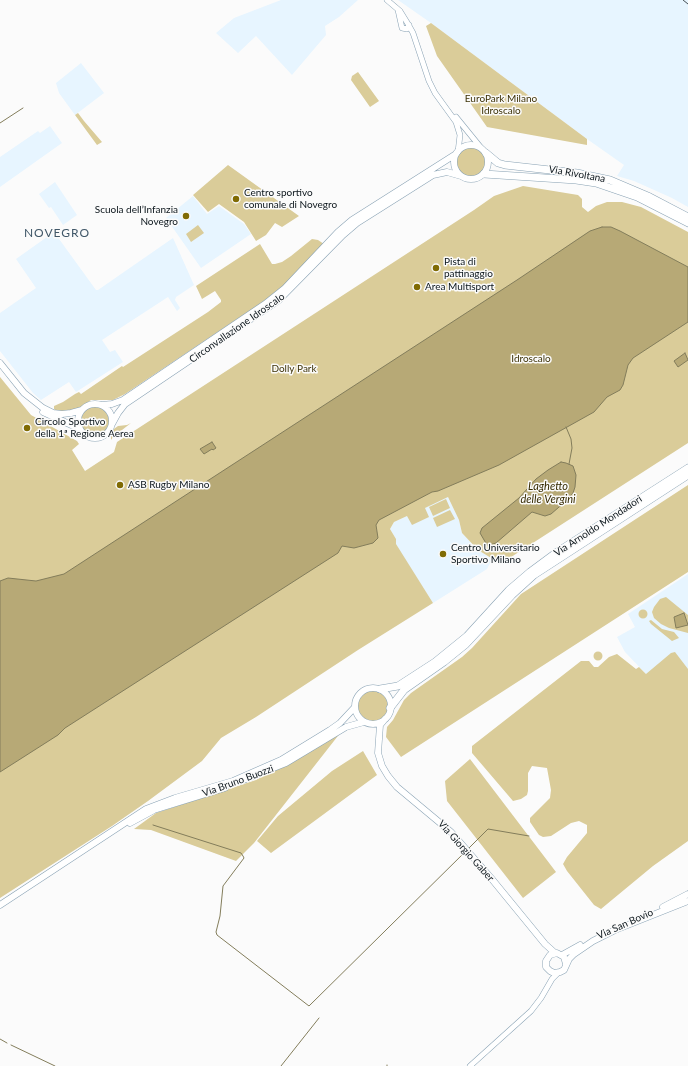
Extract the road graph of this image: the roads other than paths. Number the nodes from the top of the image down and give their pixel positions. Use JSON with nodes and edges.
{"nodes":[{"id":1,"x":388,"y":0,"type":"edge"},
{"id":2,"x":394,"y":5,"type":"junction"},
{"id":3,"x":407,"y":25,"type":"junction"},
{"id":4,"x":429,"y":82,"type":"junction"},
{"id":5,"x":484,"y":151,"type":"junction"},
{"id":6,"x":457,"y":153,"type":"junction"},
{"id":7,"x":484,"y":174,"type":"junction"},
{"id":8,"x":461,"y":176,"type":"junction"},
{"id":9,"x":610,"y":180,"type":"junction"},
{"id":10,"x":688,"y":214,"type":"edge"},
{"id":11,"x":688,"y":217,"type":"edge"},
{"id":12,"x":688,"y":223,"type":"edge"},
{"id":13,"x":0,"y":363,"type":"edge"},
{"id":14,"x":0,"y":369,"type":"edge"},
{"id":15,"x":102,"y":405,"type":"junction"},
{"id":16,"x":82,"y":410,"type":"junction"},
{"id":17,"x":112,"y":424,"type":"junction"},
{"id":18,"x":80,"y":429,"type":"junction"},
{"id":19,"x":688,"y":468,"type":"edge"},
{"id":20,"x":688,"y":475,"type":"edge"},
{"id":21,"x":380,"y":689,"type":"junction"},
{"id":22,"x":355,"y":707,"type":"junction"},
{"id":23,"x":390,"y":708,"type":"junction"},
{"id":24,"x":385,"y":719,"type":"junction"},
{"id":25,"x":366,"y":722,"type":"junction"},
{"id":26,"x":378,"y":741,"type":"junction"},
{"id":27,"x":108,"y":835,"type":"junction"},
{"id":28,"x":688,"y":894,"type":"edge"},
{"id":29,"x":688,"y":901,"type":"edge"},
{"id":30,"x":0,"y":905,"type":"edge"},
{"id":31,"x":545,"y":944,"type":"junction"},
{"id":32,"x":555,"y":953,"type":"junction"},
{"id":33,"x":562,"y":955,"type":"junction"},
{"id":34,"x":548,"y":956,"type":"junction"},
{"id":35,"x":566,"y":964,"type":"junction"},
{"id":36,"x":548,"y":970,"type":"junction"},
{"id":37,"x":558,"y":973,"type":"junction"},
{"id":38,"x":549,"y":984,"type":"junction"},
{"id":39,"x":470,"y":1066,"type":"edge"}],
"edges":[{"from":1,"to":2,"type":"street","name":"Via Rivoltana"},
{"from":2,"to":3,"type":"street","name":"Via Rivoltana"},
{"from":2,"to":3,"type":"street","name":"Via Rivoltana"},
{"from":3,"to":4,"type":"street","name":"Via Rivoltana"},
{"from":4,"to":5,"type":"street","name":"Via Rivoltana"},
{"from":4,"to":6,"type":"street","name":"Via Rivoltana"},
{"from":5,"to":6,"type":"main road","name":"Via Rivoltana"},
{"from":5,"to":7,"type":"main road"},
{"from":5,"to":9,"type":"highway","name":"Via Rivoltana"},
{"from":6,"to":8,"type":"main road","name":"Via Rivoltana"},
{"from":6,"to":15,"type":"main road","name":"Circonvallazione Idroscalo"},
{"from":7,"to":8,"type":"main road","name":"Via Rivoltana"},
{"from":7,"to":12,"type":"highway","name":"Via Rivoltana"},
{"from":8,"to":17,"type":"main road","name":"Circonvallazione Idroscalo"},
{"from":9,"to":10,"type":"highway"},
{"from":9,"to":11,"type":"highway","name":"Via Rivoltana"},
{"from":13,"to":16,"type":"main road"},
{"from":14,"to":18,"type":"main road"},
{"from":15,"to":16,"type":"main road"},
{"from":15,"to":17,"type":"main road"},
{"from":16,"to":18,"type":"main road"},
{"from":17,"to":18,"type":"main road"},
{"from":19,"to":21,"type":"highway","name":"Via Arnoldo Mondadori"},
{"from":20,"to":23,"type":"highway","name":"Via Arnoldo Mondadori"},
{"from":21,"to":22,"type":"main road"},
{"from":21,"to":23,"type":"main road"},
{"from":22,"to":25,"type":"main road"},
{"from":22,"to":27,"type":"main road","name":"Via Bruno Buozzi"},
{"from":23,"to":24,"type":"main road"},
{"from":24,"to":25,"type":"main road"},
{"from":24,"to":26,"type":"main road","name":"Via Giorgio Gaber"},
{"from":25,"to":26,"type":"main road","name":"Via Giorgio Gaber"},
{"from":25,"to":27,"type":"main road","name":"Via Bruno Buozzi"},
{"from":26,"to":31,"type":"main road","name":"Via Giorgio Gaber"},
{"from":27,"to":30,"type":"main road","name":"Via Bruno Buozzi"},
{"from":28,"to":33,"type":"main road","name":"Via San Bovio"},
{"from":29,"to":35,"type":"main road","name":"Via San Bovio"},
{"from":31,"to":32,"type":"main road","name":"Via Giorgio Gaber"},
{"from":31,"to":34,"type":"main road","name":"Via Giorgio Gaber"},
{"from":32,"to":33,"type":"main road"},
{"from":32,"to":34,"type":"main road"},
{"from":33,"to":35,"type":"main road"},
{"from":34,"to":36,"type":"main road"},
{"from":35,"to":37,"type":"main road","name":"Via San Bovio"},
{"from":36,"to":37,"type":"main road"},
{"from":36,"to":38,"type":"street"},
{"from":37,"to":38,"type":"street"},
{"from":38,"to":39,"type":"street"}]}
